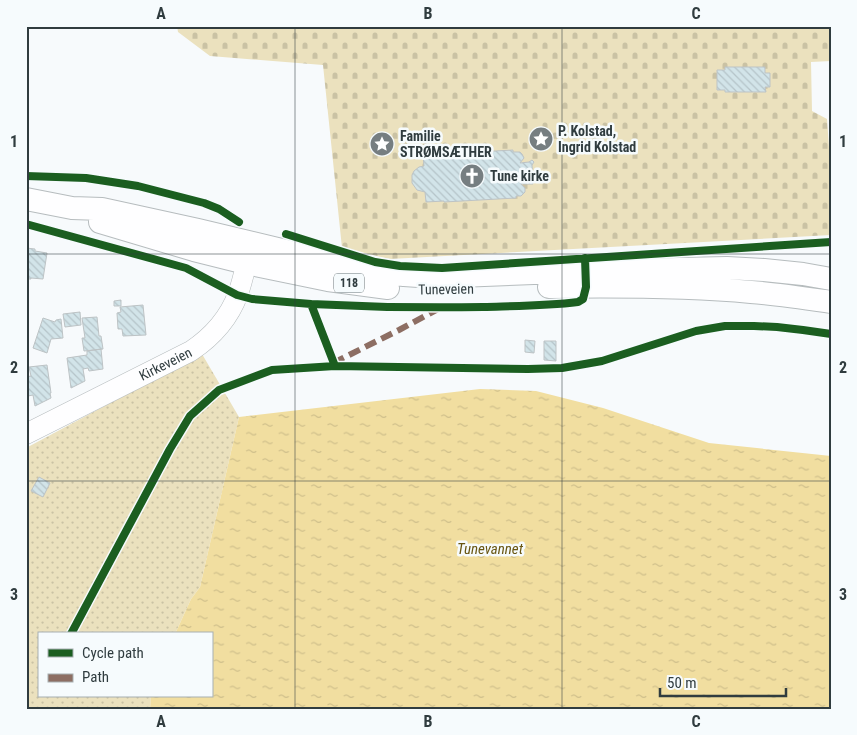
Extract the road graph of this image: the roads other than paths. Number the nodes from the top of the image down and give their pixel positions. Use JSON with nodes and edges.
{"nodes":[{"id":1,"x":26,"y":199,"type":"edge"},
{"id":2,"x":249,"y":253,"type":"junction"},
{"id":3,"x":831,"y":279,"type":"edge"},
{"id":4,"x":831,"y":302,"type":"edge"},
{"id":5,"x":26,"y":434,"type":"edge"}],
"edges":[{"from":1,"to":2,"type":"main road","name":"Tuneveien","number":"118"},
{"from":2,"to":3,"type":"main road","name":"Tuneveien","number":"118"},
{"from":2,"to":4,"type":"main road","name":"Tuneveien","number":"118"},
{"from":2,"to":5,"type":"street","name":"Kirkeveien"}]}
